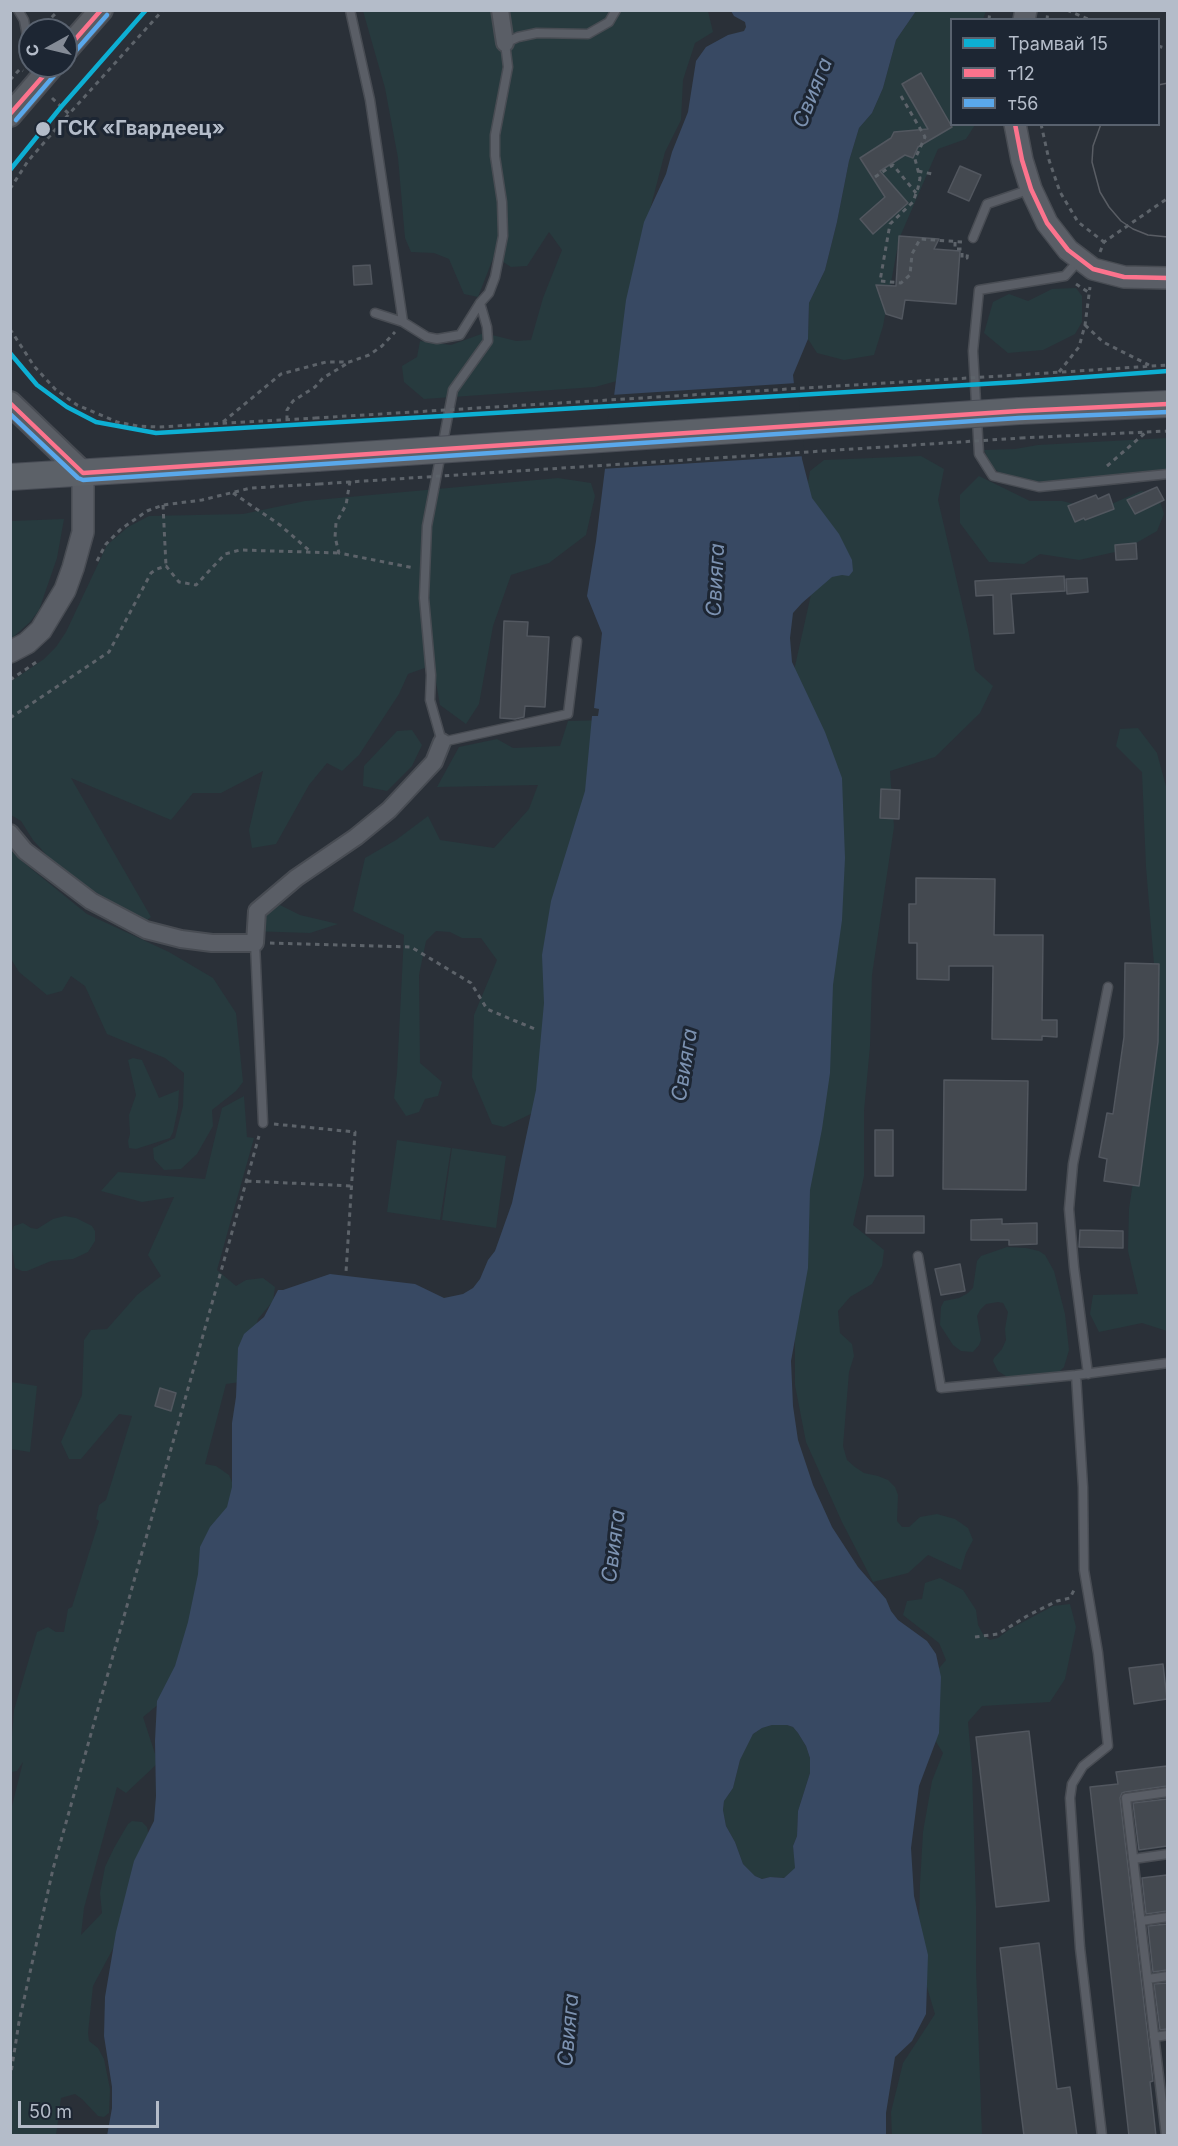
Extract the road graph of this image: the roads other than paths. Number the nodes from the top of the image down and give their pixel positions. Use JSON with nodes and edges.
{"nodes":[{"id":1,"x":101,"y":10,"type":"edge"},
{"id":2,"x":350,"y":10,"type":"edge"},
{"id":3,"x":500,"y":10,"type":"edge"},
{"id":4,"x":616,"y":10,"type":"edge"},
{"id":5,"x":78,"y":36,"type":"edge"},
{"id":6,"x":505,"y":43,"type":"junction"},
{"id":7,"x":38,"y":78,"type":"edge"},
{"id":8,"x":11,"y":112,"type":"edge"},
{"id":9,"x":1015,"y":126,"type":"edge"},
{"id":10,"x":1031,"y":189,"type":"junction"},
{"id":11,"x":973,"y":238,"type":"dead end"},
{"id":12,"x":1080,"y":259,"type":"junction"},
{"id":13,"x":1167,"y":278,"type":"edge"},
{"id":14,"x":480,"y":303,"type":"junction"},
{"id":15,"x":375,"y":313,"type":"dead end"},
{"id":16,"x":403,"y":322,"type":"junction"},
{"id":17,"x":10,"y":403,"type":"edge"},
{"id":18,"x":1167,"y":404,"type":"edge"},
{"id":19,"x":83,"y":473,"type":"junction"},
{"id":20,"x":1167,"y":474,"type":"edge"},
{"id":21,"x":10,"y":477,"type":"edge"},
{"id":22,"x":577,"y":641,"type":"dead end"},
{"id":23,"x":10,"y":652,"type":"edge"},
{"id":24,"x":442,"y":742,"type":"junction"},
{"id":25,"x":10,"y":833,"type":"edge"},
{"id":26,"x":255,"y":943,"type":"junction"},
{"id":27,"x":1108,"y":987,"type":"dead end"},
{"id":28,"x":263,"y":1123,"type":"road end"},
{"id":29,"x":918,"y":1256,"type":"dead end"},
{"id":30,"x":1167,"y":1363,"type":"edge"},
{"id":31,"x":1088,"y":1374,"type":"junction"},
{"id":32,"x":1076,"y":1375,"type":"junction"},
{"id":33,"x":1167,"y":1792,"type":"edge"},
{"id":34,"x":1167,"y":1854,"type":"edge"},
{"id":35,"x":1133,"y":1858,"type":"junction"},
{"id":36,"x":1167,"y":1917,"type":"edge"},
{"id":37,"x":1141,"y":1920,"type":"junction"},
{"id":38,"x":1167,"y":1976,"type":"edge"},
{"id":39,"x":1148,"y":1979,"type":"junction"},
{"id":40,"x":1167,"y":2035,"type":"edge"},
{"id":41,"x":1154,"y":2037,"type":"junction"},
{"id":42,"x":1164,"y":2092,"type":"edge"},
{"id":43,"x":1102,"y":2136,"type":"edge"},
{"id":44,"x":1166,"y":2136,"type":"edge"}],
"edges":[{"from":1,"to":5,"type":"main road"},
{"from":2,"to":16,"type":"lane"},
{"from":3,"to":6,"type":"street"},
{"from":4,"to":6,"type":"lane"},
{"from":6,"to":14,"type":"lane"},
{"from":7,"to":8,"type":"main road"},
{"from":9,"to":10,"type":"street"},
{"from":10,"to":11,"type":"lane"},
{"from":10,"to":12,"type":"street"},
{"from":12,"to":13,"type":"street"},
{"from":12,"to":20,"type":"lane"},
{"from":14,"to":16,"type":"lane"},
{"from":14,"to":24,"type":"lane"},
{"from":15,"to":16,"type":"lane"},
{"from":17,"to":19,"type":"main road"},
{"from":18,"to":19,"type":"main road","bridge":true},
{"from":19,"to":21,"type":"main road"},
{"from":19,"to":23,"type":"street"},
{"from":22,"to":24,"type":"lane"},
{"from":24,"to":26,"type":"street"},
{"from":25,"to":26,"type":"street"},
{"from":26,"to":28,"type":"lane"},
{"from":27,"to":31,"type":"lane"},
{"from":29,"to":32,"type":"lane"},
{"from":30,"to":31,"type":"lane"},
{"from":31,"to":32,"type":"lane"},
{"from":32,"to":43,"type":"lane"},
{"from":33,"to":35,"type":"lane"},
{"from":34,"to":35,"type":"lane"},
{"from":35,"to":37,"type":"lane"},
{"from":36,"to":37,"type":"lane"},
{"from":37,"to":39,"type":"lane"},
{"from":38,"to":39,"type":"lane"},
{"from":39,"to":41,"type":"lane"},
{"from":40,"to":41,"type":"lane"},
{"from":41,"to":42,"type":"lane"},
{"from":42,"to":44,"type":"lane"}]}
